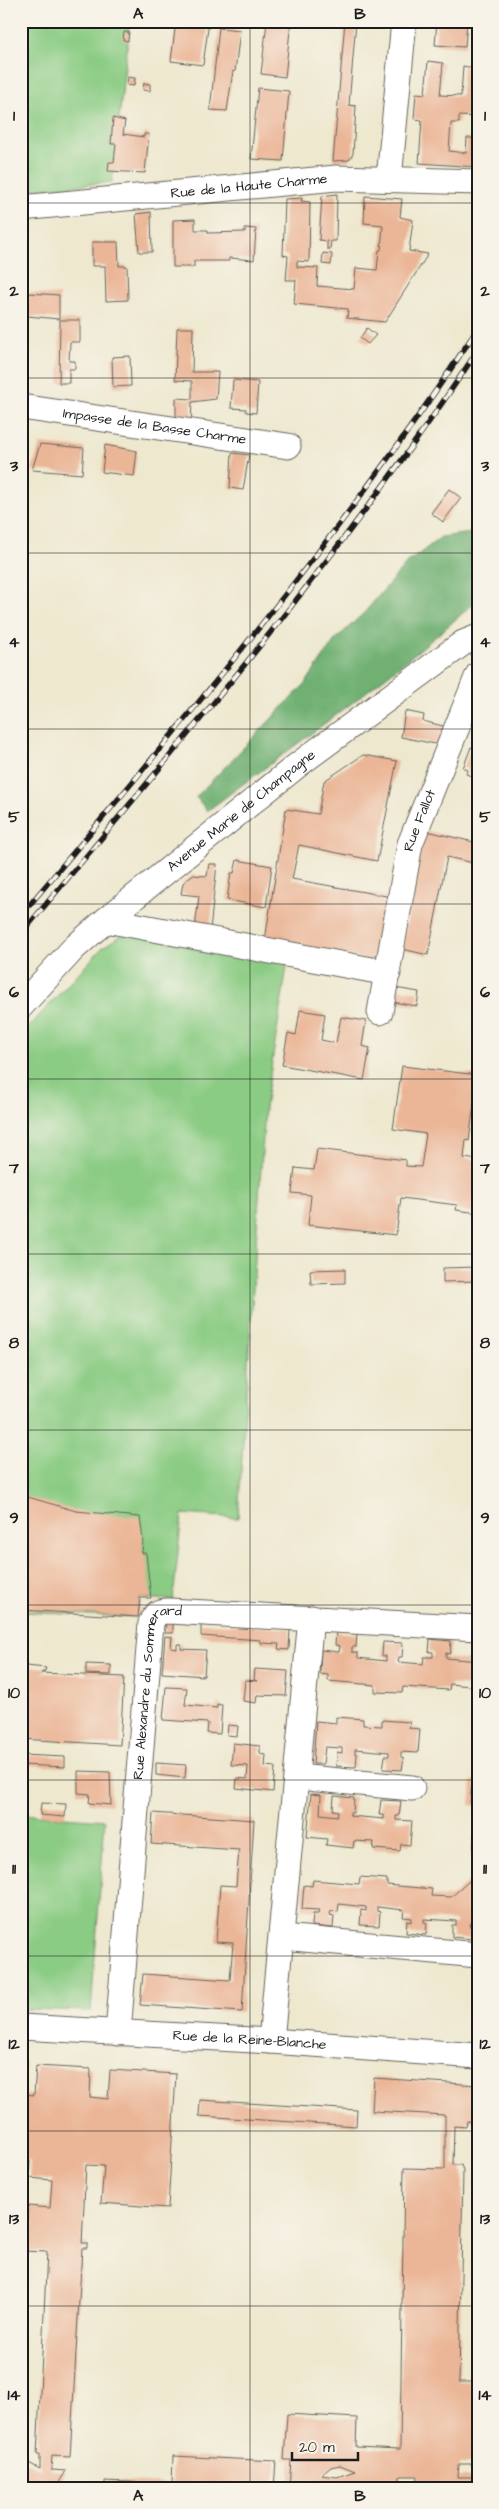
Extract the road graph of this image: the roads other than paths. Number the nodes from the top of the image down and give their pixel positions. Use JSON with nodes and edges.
{"nodes":[{"id":1,"x":404,"y":21,"type":"edge"},
{"id":2,"x":389,"y":179,"type":"junction"},
{"id":3,"x":478,"y":182,"type":"edge"},
{"id":4,"x":21,"y":208,"type":"edge"},
{"id":5,"x":21,"y":407,"type":"edge"},
{"id":6,"x":288,"y":446,"type":"dead end"},
{"id":7,"x":478,"y":637,"type":"edge"},
{"id":8,"x":478,"y":675,"type":"edge"},
{"id":9,"x":106,"y":920,"type":"junction"},
{"id":10,"x":388,"y":973,"type":"junction"},
{"id":11,"x":21,"y":1006,"type":"edge"},
{"id":12,"x":380,"y":1012,"type":"dead end"},
{"id":13,"x":311,"y":1618,"type":"junction"},
{"id":14,"x":478,"y":1628,"type":"edge"},
{"id":15,"x":297,"y":1777,"type":"junction"},
{"id":16,"x":412,"y":1788,"type":"dead end"},
{"id":17,"x":282,"y":1937,"type":"junction"},
{"id":18,"x":478,"y":1955,"type":"edge"},
{"id":19,"x":21,"y":2028,"type":"edge"},
{"id":20,"x":118,"y":2033,"type":"junction"},
{"id":21,"x":272,"y":2041,"type":"junction"},
{"id":22,"x":478,"y":2056,"type":"edge"}],
"edges":[{"from":1,"to":2,"type":"street"},
{"from":2,"to":3,"type":"street","name":"Rue de la Haute Charme"},
{"from":2,"to":4,"type":"street","name":"Rue de la Haute Charme"},
{"from":5,"to":6,"type":"street","name":"Impasse de la Basse Charme"},
{"from":7,"to":9,"type":"street","name":"Avenue Marie de Champagne"},
{"from":8,"to":10,"type":"street","name":"Rue Fallot"},
{"from":9,"to":10,"type":"street"},
{"from":9,"to":11,"type":"street","name":"Avenue Marie de Champagne"},
{"from":10,"to":12,"type":"street","name":"Rue Fallot"},
{"from":13,"to":14,"type":"street","name":"Rue Alexandre du Sommerard"},
{"from":13,"to":15,"type":"street"},
{"from":13,"to":20,"type":"street","name":"Rue Alexandre du Sommerard"},
{"from":15,"to":16,"type":"street"},
{"from":15,"to":17,"type":"street"},
{"from":17,"to":18,"type":"street"},
{"from":17,"to":21,"type":"street"},
{"from":19,"to":20,"type":"street","name":"Rue de la Reine-Blanche"},
{"from":20,"to":21,"type":"street","name":"Rue de la Reine-Blanche"},
{"from":21,"to":22,"type":"street","name":"Rue de la Reine-Blanche"}]}
